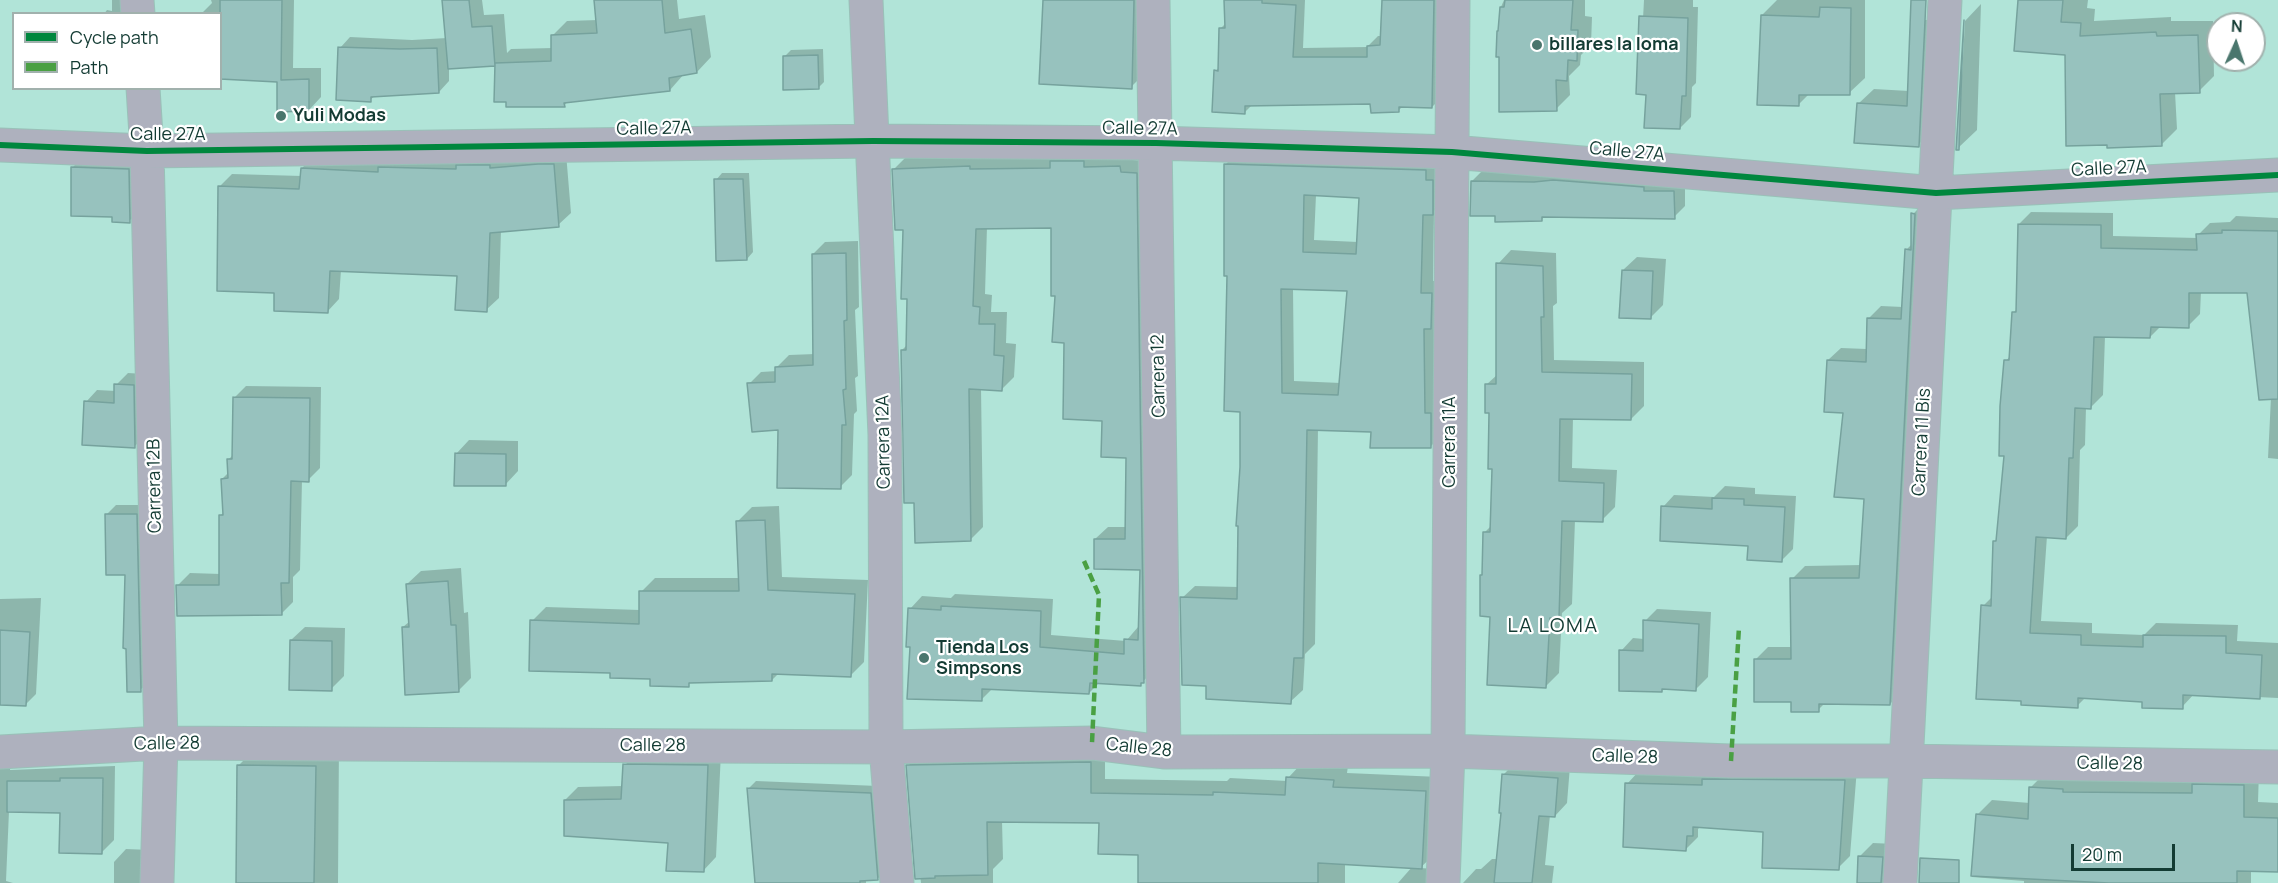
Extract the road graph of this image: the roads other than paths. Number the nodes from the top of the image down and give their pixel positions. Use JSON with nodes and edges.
{"nodes":[{"id":1,"x":866,"y":0,"type":"edge"},
{"id":2,"x":1153,"y":0,"type":"edge"},
{"id":3,"x":1453,"y":0,"type":"edge"},
{"id":4,"x":1945,"y":0,"type":"edge"},
{"id":5,"x":143,"y":90,"type":"edge"},
{"id":6,"x":873,"y":141,"type":"junction"},
{"id":7,"x":1155,"y":143,"type":"junction"},
{"id":8,"x":0,"y":145,"type":"edge"},
{"id":9,"x":147,"y":151,"type":"junction"},
{"id":10,"x":1452,"y":152,"type":"junction"},
{"id":11,"x":2278,"y":176,"type":"edge"},
{"id":12,"x":1936,"y":193,"type":"junction"},
{"id":13,"x":161,"y":743,"type":"junction"},
{"id":14,"x":886,"y":747,"type":"junction"},
{"id":15,"x":1448,"y":751,"type":"junction"},
{"id":16,"x":0,"y":752,"type":"edge"},
{"id":17,"x":1164,"y":752,"type":"junction"},
{"id":18,"x":1905,"y":761,"type":"junction"},
{"id":19,"x":2278,"y":767,"type":"edge"},
{"id":20,"x":157,"y":883,"type":"edge"},
{"id":21,"x":897,"y":883,"type":"edge"},
{"id":22,"x":1443,"y":883,"type":"edge"},
{"id":23,"x":1900,"y":883,"type":"edge"}],
"edges":[{"from":1,"to":6,"type":"street","name":"Carrera 12A"},
{"from":2,"to":7,"type":"street","name":"Carrera 12"},
{"from":3,"to":10,"type":"street","name":"Carrera 11A"},
{"from":4,"to":12,"type":"street","name":"Carrera 11 Bis"},
{"from":5,"to":9,"type":"street","name":"Carrera 12B"},
{"from":6,"to":7,"type":"street","name":"Calle 27A"},
{"from":6,"to":9,"type":"street","name":"Calle 27A"},
{"from":6,"to":14,"type":"street","name":"Carrera 12A"},
{"from":7,"to":10,"type":"street","name":"Calle 27A"},
{"from":7,"to":17,"type":"street","name":"Carrera 12"},
{"from":8,"to":9,"type":"street","name":"Calle 27A"},
{"from":9,"to":13,"type":"street","name":"Carrera 12B"},
{"from":10,"to":12,"type":"street","name":"Calle 27A"},
{"from":10,"to":15,"type":"street","name":"Carrera 11A"},
{"from":11,"to":12,"type":"street","name":"Calle 27A"},
{"from":12,"to":18,"type":"street","name":"Carrera 11 Bis"},
{"from":13,"to":14,"type":"street","name":"Calle 28"},
{"from":13,"to":16,"type":"street","name":"Calle 28"},
{"from":13,"to":20,"type":"street","name":"Carrera 12B"},
{"from":14,"to":17,"type":"street","name":"Calle 28"},
{"from":14,"to":21,"type":"street","name":"Carrera 12A"},
{"from":15,"to":17,"type":"street","name":"Calle 28"},
{"from":15,"to":18,"type":"street","name":"Calle 28"},
{"from":15,"to":22,"type":"street","name":"Carrera 11A"},
{"from":18,"to":19,"type":"street","name":"Calle 28"},
{"from":18,"to":23,"type":"street","name":"Carrera 11 Bis"}]}
